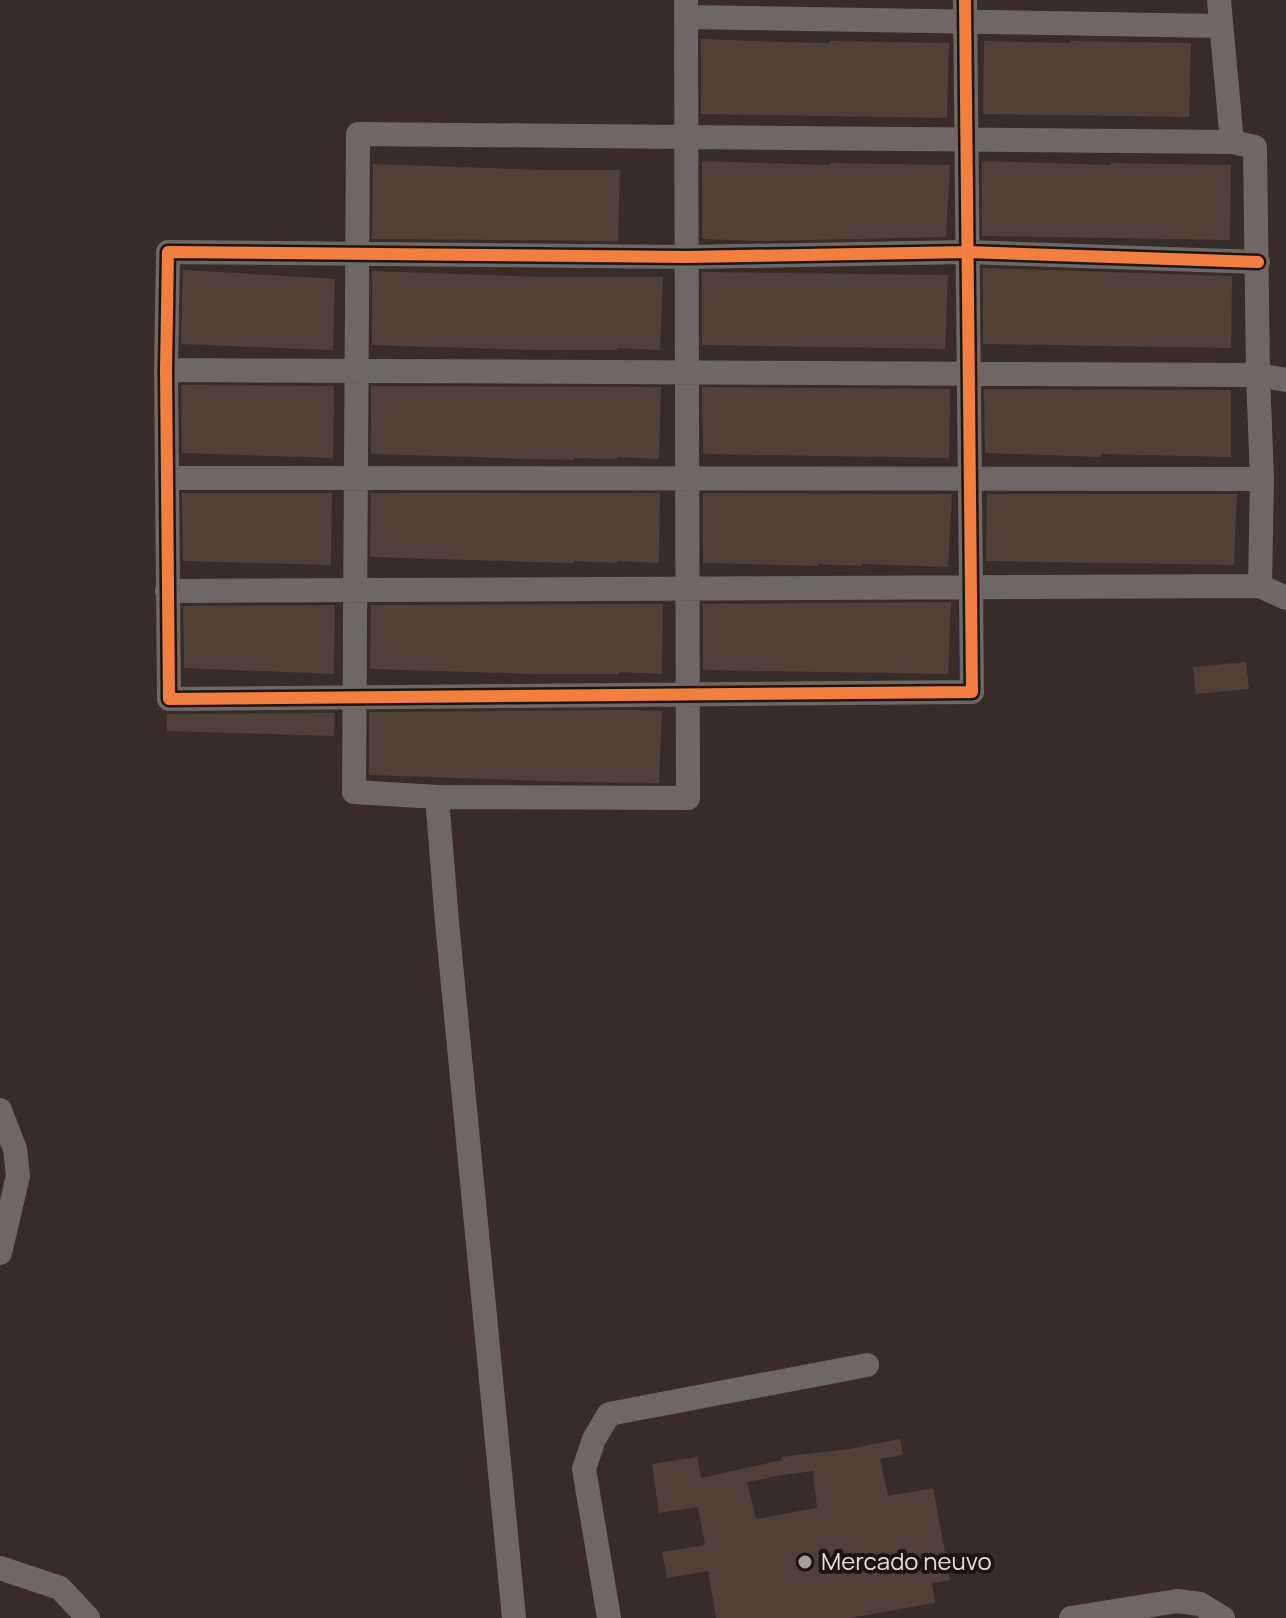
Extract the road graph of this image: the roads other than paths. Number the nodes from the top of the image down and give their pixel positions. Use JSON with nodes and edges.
{"nodes":[{"id":1,"x":1219,"y":0,"type":"edge"},
{"id":2,"x":686,"y":9,"type":"edge"},
{"id":3,"x":966,"y":11,"type":"edge"},
{"id":4,"x":1221,"y":26,"type":"junction"},
{"id":5,"x":687,"y":137,"type":"junction"},
{"id":6,"x":966,"y":140,"type":"junction"},
{"id":7,"x":1232,"y":142,"type":"junction"},
{"id":8,"x":967,"y":252,"type":"junction"},
{"id":9,"x":357,"y":254,"type":"junction"},
{"id":10,"x":687,"y":257,"type":"junction"},
{"id":11,"x":1258,"y":262,"type":"junction"},
{"id":12,"x":166,"y":370,"type":"junction"},
{"id":13,"x":357,"y":370,"type":"junction"},
{"id":14,"x":687,"y":372,"type":"junction"},
{"id":15,"x":969,"y":373,"type":"junction"},
{"id":16,"x":1258,"y":375,"type":"junction"},
{"id":17,"x":1286,"y":380,"type":"edge"},
{"id":18,"x":167,"y":478,"type":"junction"},
{"id":19,"x":356,"y":479,"type":"junction"},
{"id":20,"x":687,"y":479,"type":"junction"},
{"id":21,"x":970,"y":479,"type":"junction"},
{"id":22,"x":1262,"y":479,"type":"junction"},
{"id":23,"x":1260,"y":586,"type":"junction"},
{"id":24,"x":971,"y":587,"type":"junction"},
{"id":25,"x":687,"y":589,"type":"junction"},
{"id":26,"x":355,"y":590,"type":"junction"},
{"id":27,"x":167,"y":591,"type":"junction"},
{"id":28,"x":1286,"y":598,"type":"edge"},
{"id":29,"x":688,"y":695,"type":"junction"},
{"id":30,"x":355,"y":698,"type":"junction"},
{"id":31,"x":437,"y":797,"type":"junction"},
{"id":32,"x":0,"y":1110,"type":"edge"},
{"id":33,"x":0,"y":1253,"type":"edge"},
{"id":34,"x":867,"y":1365,"type":"dead end"},
{"id":35,"x":0,"y":1568,"type":"edge"},
{"id":36,"x":88,"y":1618,"type":"edge"},
{"id":37,"x":514,"y":1618,"type":"edge"},
{"id":38,"x":609,"y":1618,"type":"edge"},
{"id":39,"x":1071,"y":1618,"type":"edge"},
{"id":40,"x":1223,"y":1618,"type":"edge"}],
"edges":[{"from":1,"to":4,"type":"street"},
{"from":2,"to":3,"type":"street"},
{"from":2,"to":5,"type":"street"},
{"from":3,"to":4,"type":"street"},
{"from":3,"to":6,"type":"street"},
{"from":4,"to":7,"type":"street"},
{"from":5,"to":6,"type":"street"},
{"from":5,"to":9,"type":"street"},
{"from":5,"to":10,"type":"street"},
{"from":6,"to":7,"type":"street"},
{"from":6,"to":8,"type":"street"},
{"from":7,"to":11,"type":"street"},
{"from":8,"to":10,"type":"street"},
{"from":8,"to":11,"type":"street"},
{"from":8,"to":15,"type":"street"},
{"from":9,"to":10,"type":"street"},
{"from":9,"to":12,"type":"street"},
{"from":9,"to":13,"type":"street"},
{"from":10,"to":14,"type":"street"},
{"from":11,"to":16,"type":"street"},
{"from":12,"to":13,"type":"street"},
{"from":12,"to":18,"type":"street"},
{"from":13,"to":14,"type":"street"},
{"from":13,"to":19,"type":"street"},
{"from":14,"to":15,"type":"street"},
{"from":14,"to":20,"type":"street"},
{"from":15,"to":16,"type":"street"},
{"from":15,"to":21,"type":"street"},
{"from":16,"to":17,"type":"street"},
{"from":16,"to":22,"type":"street"},
{"from":18,"to":19,"type":"street"},
{"from":18,"to":27,"type":"street"},
{"from":19,"to":20,"type":"street"},
{"from":19,"to":26,"type":"street"},
{"from":20,"to":21,"type":"street"},
{"from":20,"to":25,"type":"street"},
{"from":21,"to":22,"type":"street"},
{"from":21,"to":24,"type":"street"},
{"from":22,"to":23,"type":"street"},
{"from":23,"to":24,"type":"street"},
{"from":23,"to":28,"type":"street"},
{"from":24,"to":25,"type":"street"},
{"from":24,"to":29,"type":"street"},
{"from":25,"to":26,"type":"street"},
{"from":25,"to":29,"type":"street"},
{"from":26,"to":27,"type":"street"},
{"from":26,"to":30,"type":"street"},
{"from":27,"to":30,"type":"street"},
{"from":29,"to":30,"type":"street"},
{"from":29,"to":31,"type":"street"},
{"from":30,"to":31,"type":"street"},
{"from":31,"to":37,"type":"street"},
{"from":32,"to":33,"type":"street"},
{"from":34,"to":38,"type":"street"},
{"from":35,"to":36,"type":"street"},
{"from":39,"to":40,"type":"street"}]}
